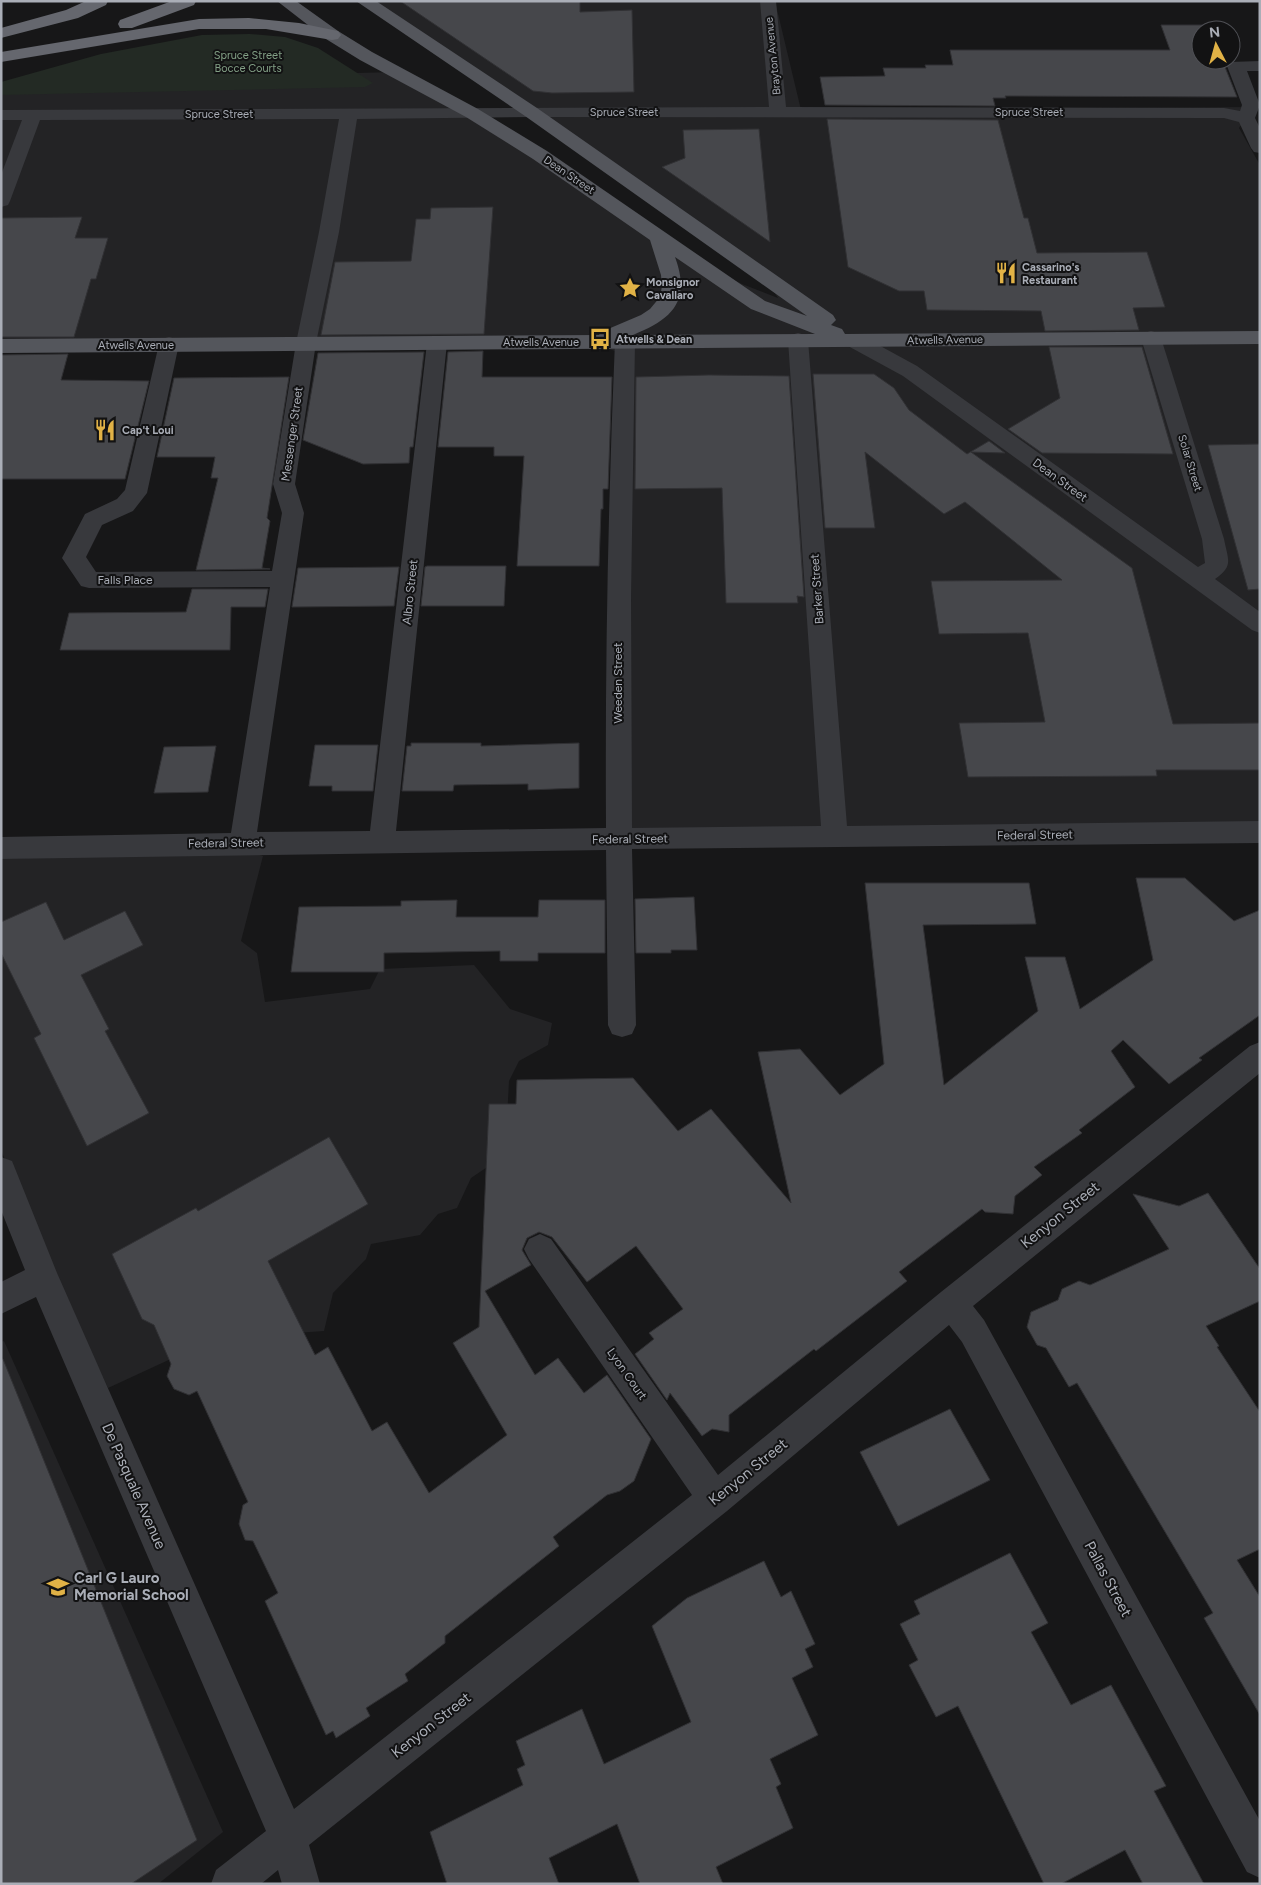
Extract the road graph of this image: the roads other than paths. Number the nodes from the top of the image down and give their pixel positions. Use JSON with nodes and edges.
{"nodes":[{"id":1,"x":100,"y":1,"type":"edge"},
{"id":2,"x":109,"y":1,"type":"edge"},
{"id":3,"x":188,"y":1,"type":"edge"},
{"id":4,"x":286,"y":1,"type":"edge"},
{"id":5,"x":364,"y":1,"type":"edge"},
{"id":6,"x":768,"y":1,"type":"edge"},
{"id":7,"x":72,"y":14,"type":"junction"},
{"id":8,"x":1,"y":32,"type":"edge"},
{"id":9,"x":332,"y":35,"type":"junction"},
{"id":10,"x":8,"y":56,"type":"edge"},
{"id":11,"x":1260,"y":66,"type":"edge"},
{"id":12,"x":531,"y":112,"type":"junction"},
{"id":13,"x":778,"y":112,"type":"junction"},
{"id":14,"x":472,"y":113,"type":"junction"},
{"id":15,"x":1,"y":114,"type":"edge"},
{"id":16,"x":33,"y":114,"type":"junction"},
{"id":17,"x":349,"y":114,"type":"junction"},
{"id":18,"x":1246,"y":118,"type":"junction"},
{"id":19,"x":1260,"y":148,"type":"edge"},
{"id":20,"x":1,"y":201,"type":"edge"},
{"id":21,"x":659,"y":236,"type":"junction"},
{"id":22,"x":1260,"y":337,"type":"edge"},
{"id":23,"x":1151,"y":338,"type":"junction"},
{"id":24,"x":798,"y":340,"type":"junction"},
{"id":25,"x":598,"y":341,"type":"junction"},
{"id":26,"x":625,"y":341,"type":"junction"},
{"id":27,"x":855,"y":341,"type":"junction"},
{"id":28,"x":306,"y":343,"type":"junction"},
{"id":29,"x":437,"y":343,"type":"junction"},
{"id":30,"x":168,"y":344,"type":"junction"},
{"id":31,"x":1,"y":346,"type":"edge"},
{"id":32,"x":282,"y":579,"type":"junction"},
{"id":33,"x":1197,"y":580,"type":"junction"},
{"id":34,"x":1260,"y":624,"type":"edge"},
{"id":35,"x":1260,"y":832,"type":"edge"},
{"id":36,"x":835,"y":838,"type":"junction"},
{"id":37,"x":618,"y":840,"type":"junction"},
{"id":38,"x":382,"y":842,"type":"junction"},
{"id":39,"x":242,"y":843,"type":"junction"},
{"id":40,"x":1,"y":848,"type":"edge"},
{"id":41,"x":622,"y":1025,"type":"dead end"},
{"id":42,"x":1260,"y":1054,"type":"edge"},
{"id":43,"x":1,"y":1171,"type":"edge"},
{"id":44,"x":540,"y":1250,"type":"dead end"},
{"id":45,"x":42,"y":1277,"type":"junction"},
{"id":46,"x":1,"y":1299,"type":"edge"},
{"id":47,"x":952,"y":1303,"type":"junction"},
{"id":48,"x":715,"y":1499,"type":"junction"},
{"id":49,"x":288,"y":1838,"type":"junction"},
{"id":50,"x":1260,"y":1859,"type":"edge"},
{"id":51,"x":230,"y":1884,"type":"edge"},
{"id":52,"x":301,"y":1884,"type":"edge"}],
"edges":[{"from":1,"to":7,"type":"highway"},
{"from":2,"to":7,"type":"highway"},
{"from":3,"to":10,"type":"highway"},
{"from":4,"to":9,"type":"main road","name":"Dean Street"},
{"from":5,"to":12,"type":"main road","name":"Dean Street"},
{"from":6,"to":13,"type":"street","name":"Brayton Avenue"},
{"from":7,"to":8,"type":"highway"},
{"from":9,"to":10,"type":"highway"},
{"from":9,"to":14,"type":"main road","name":"Dean Street"},
{"from":11,"to":18,"type":"street"},
{"from":12,"to":13,"type":"street","name":"Spruce Street"},
{"from":12,"to":14,"type":"street","name":"Spruce Street"},
{"from":12,"to":27,"type":"main road","name":"Dean Street"},
{"from":13,"to":18,"type":"street","name":"Spruce Street"},
{"from":14,"to":17,"type":"street","name":"Spruce Street"},
{"from":14,"to":21,"type":"main road","name":"Dean Street"},
{"from":15,"to":16,"type":"street","name":"Spruce Street"},
{"from":16,"to":17,"type":"street","name":"Spruce Street"},
{"from":16,"to":20,"type":"street"},
{"from":17,"to":28,"type":"street","name":"Messenger Street"},
{"from":18,"to":19,"type":"street"},
{"from":21,"to":25,"type":"main road"},
{"from":21,"to":27,"type":"main road","name":"Dean Street"},
{"from":22,"to":23,"type":"main road","name":"Atwells Avenue"},
{"from":23,"to":27,"type":"main road","name":"Atwells Avenue"},
{"from":23,"to":33,"type":"street","name":"Solar Street"},
{"from":24,"to":26,"type":"main road","name":"Atwells Avenue"},
{"from":24,"to":27,"type":"main road","name":"Atwells Avenue"},
{"from":24,"to":36,"type":"street","name":"Barker Street"},
{"from":25,"to":26,"type":"main road","name":"Atwells Avenue"},
{"from":25,"to":29,"type":"main road","name":"Atwells Avenue"},
{"from":26,"to":37,"type":"street","name":"Weeden Street"},
{"from":27,"to":33,"type":"street","name":"Dean Street"},
{"from":28,"to":29,"type":"main road","name":"Atwells Avenue"},
{"from":28,"to":30,"type":"main road","name":"Atwells Avenue"},
{"from":28,"to":32,"type":"street","name":"Messenger Street"},
{"from":29,"to":38,"type":"street","name":"Albro Street"},
{"from":30,"to":31,"type":"main road","name":"Atwells Avenue"},
{"from":30,"to":32,"type":"street","name":"Falls Place"},
{"from":32,"to":39,"type":"street","name":"Messenger Street"},
{"from":33,"to":34,"type":"street","name":"Dean Street"},
{"from":35,"to":36,"type":"street","name":"Federal Street"},
{"from":36,"to":37,"type":"street","name":"Federal Street"},
{"from":37,"to":38,"type":"street","name":"Federal Street"},
{"from":37,"to":41,"type":"street","name":"Weeden Street"},
{"from":38,"to":39,"type":"street","name":"Federal Street"},
{"from":39,"to":40,"type":"street","name":"Federal Street"},
{"from":42,"to":47,"type":"street","name":"Kenyon Street"},
{"from":43,"to":45,"type":"street","name":"De Pasquale Avenue"},
{"from":44,"to":48,"type":"street","name":"Lyon Court"},
{"from":45,"to":46,"type":"street"},
{"from":45,"to":49,"type":"street","name":"De Pasquale Avenue"},
{"from":47,"to":48,"type":"street","name":"Kenyon Street"},
{"from":47,"to":50,"type":"street","name":"Pallas Street"},
{"from":48,"to":49,"type":"street","name":"Kenyon Street"},
{"from":49,"to":51,"type":"street","name":"Kenyon Street"},
{"from":49,"to":52,"type":"street","name":"De Pasquale Avenue"}]}
